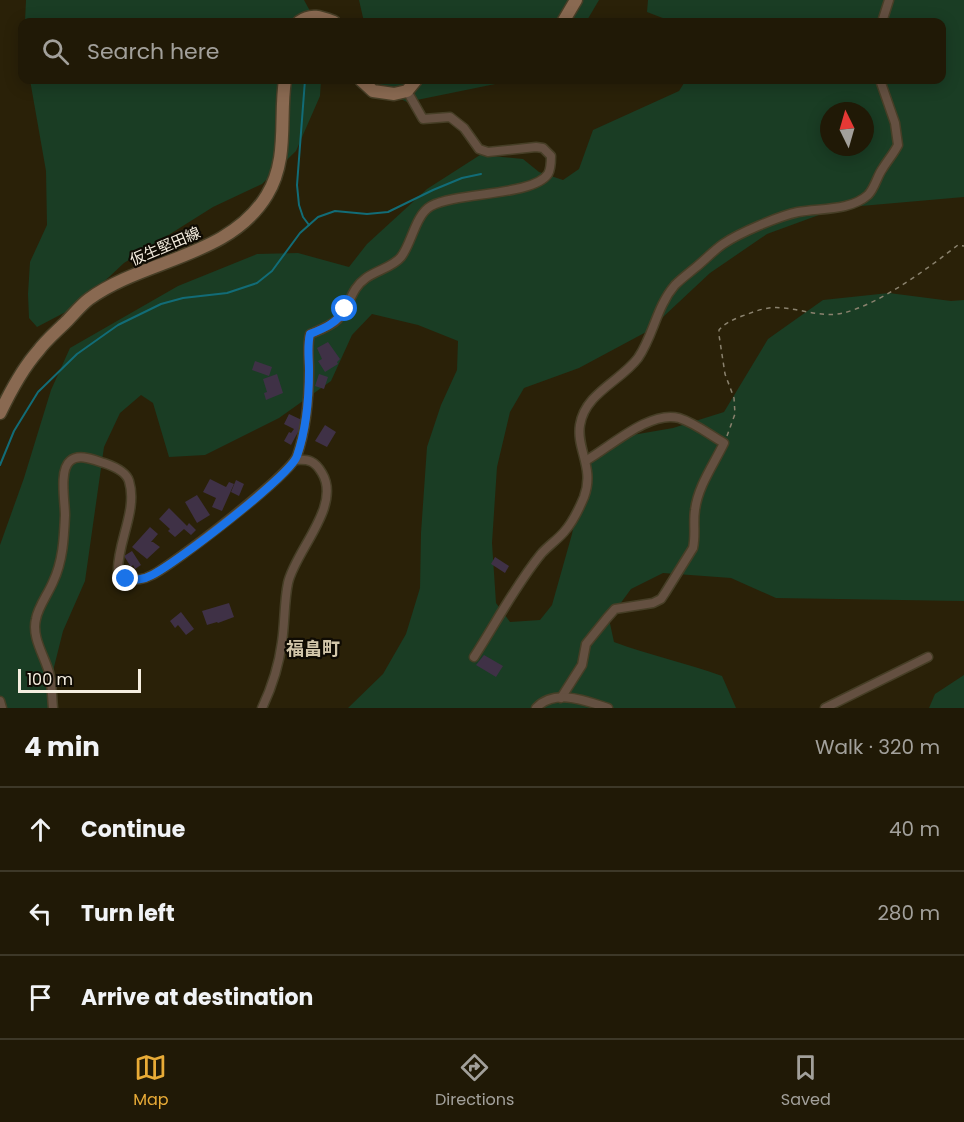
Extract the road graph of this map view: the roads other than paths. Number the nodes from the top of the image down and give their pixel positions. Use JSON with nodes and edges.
{"nodes":[{"id":1,"x":576,"y":0,"type":"edge"},
{"id":2,"x":889,"y":0,"type":"edge"},
{"id":3,"x":305,"y":18,"type":"edge"},
{"id":4,"x":323,"y":18,"type":"edge"},
{"id":5,"x":565,"y":18,"type":"edge"},
{"id":6,"x":883,"y":18,"type":"edge"},
{"id":7,"x":285,"y":84,"type":"edge"},
{"id":8,"x":365,"y":84,"type":"edge"},
{"id":9,"x":413,"y":84,"type":"edge"},
{"id":10,"x":881,"y":84,"type":"edge"},
{"id":11,"x":407,"y":91,"type":"junction"},
{"id":12,"x":0,"y":413,"type":"edge"},
{"id":13,"x":296,"y":460,"type":"junction"},
{"id":14,"x":586,"y":460,"type":"junction"},
{"id":15,"x":474,"y":657,"type":"dead end"},
{"id":16,"x":928,"y":657,"type":"dead end"},
{"id":17,"x":561,"y":698,"type":"junction"},
{"id":18,"x":0,"y":701,"type":"edge"},
{"id":19,"x":2,"y":708,"type":"edge"},
{"id":20,"x":53,"y":708,"type":"edge"},
{"id":21,"x":262,"y":708,"type":"edge"},
{"id":22,"x":536,"y":708,"type":"edge"},
{"id":23,"x":608,"y":708,"type":"edge"},
{"id":24,"x":825,"y":708,"type":"edge"}],
"edges":[{"from":1,"to":5,"type":"main road"},
{"from":2,"to":6,"type":"street"},
{"from":3,"to":4,"type":"main road"},
{"from":7,"to":12,"type":"main road","name":"仮生堅田線"},
{"from":8,"to":11,"type":"main road"},
{"from":9,"to":11,"type":"main road"},
{"from":10,"to":14,"type":"street"},
{"from":11,"to":13,"type":"street"},
{"from":13,"to":20,"type":"street"},
{"from":13,"to":21,"type":"street"},
{"from":14,"to":15,"type":"street"},
{"from":14,"to":17,"type":"street"},
{"from":16,"to":24,"type":"street"},
{"from":17,"to":22,"type":"street"},
{"from":17,"to":23,"type":"street"},
{"from":18,"to":19,"type":"street"}]}
